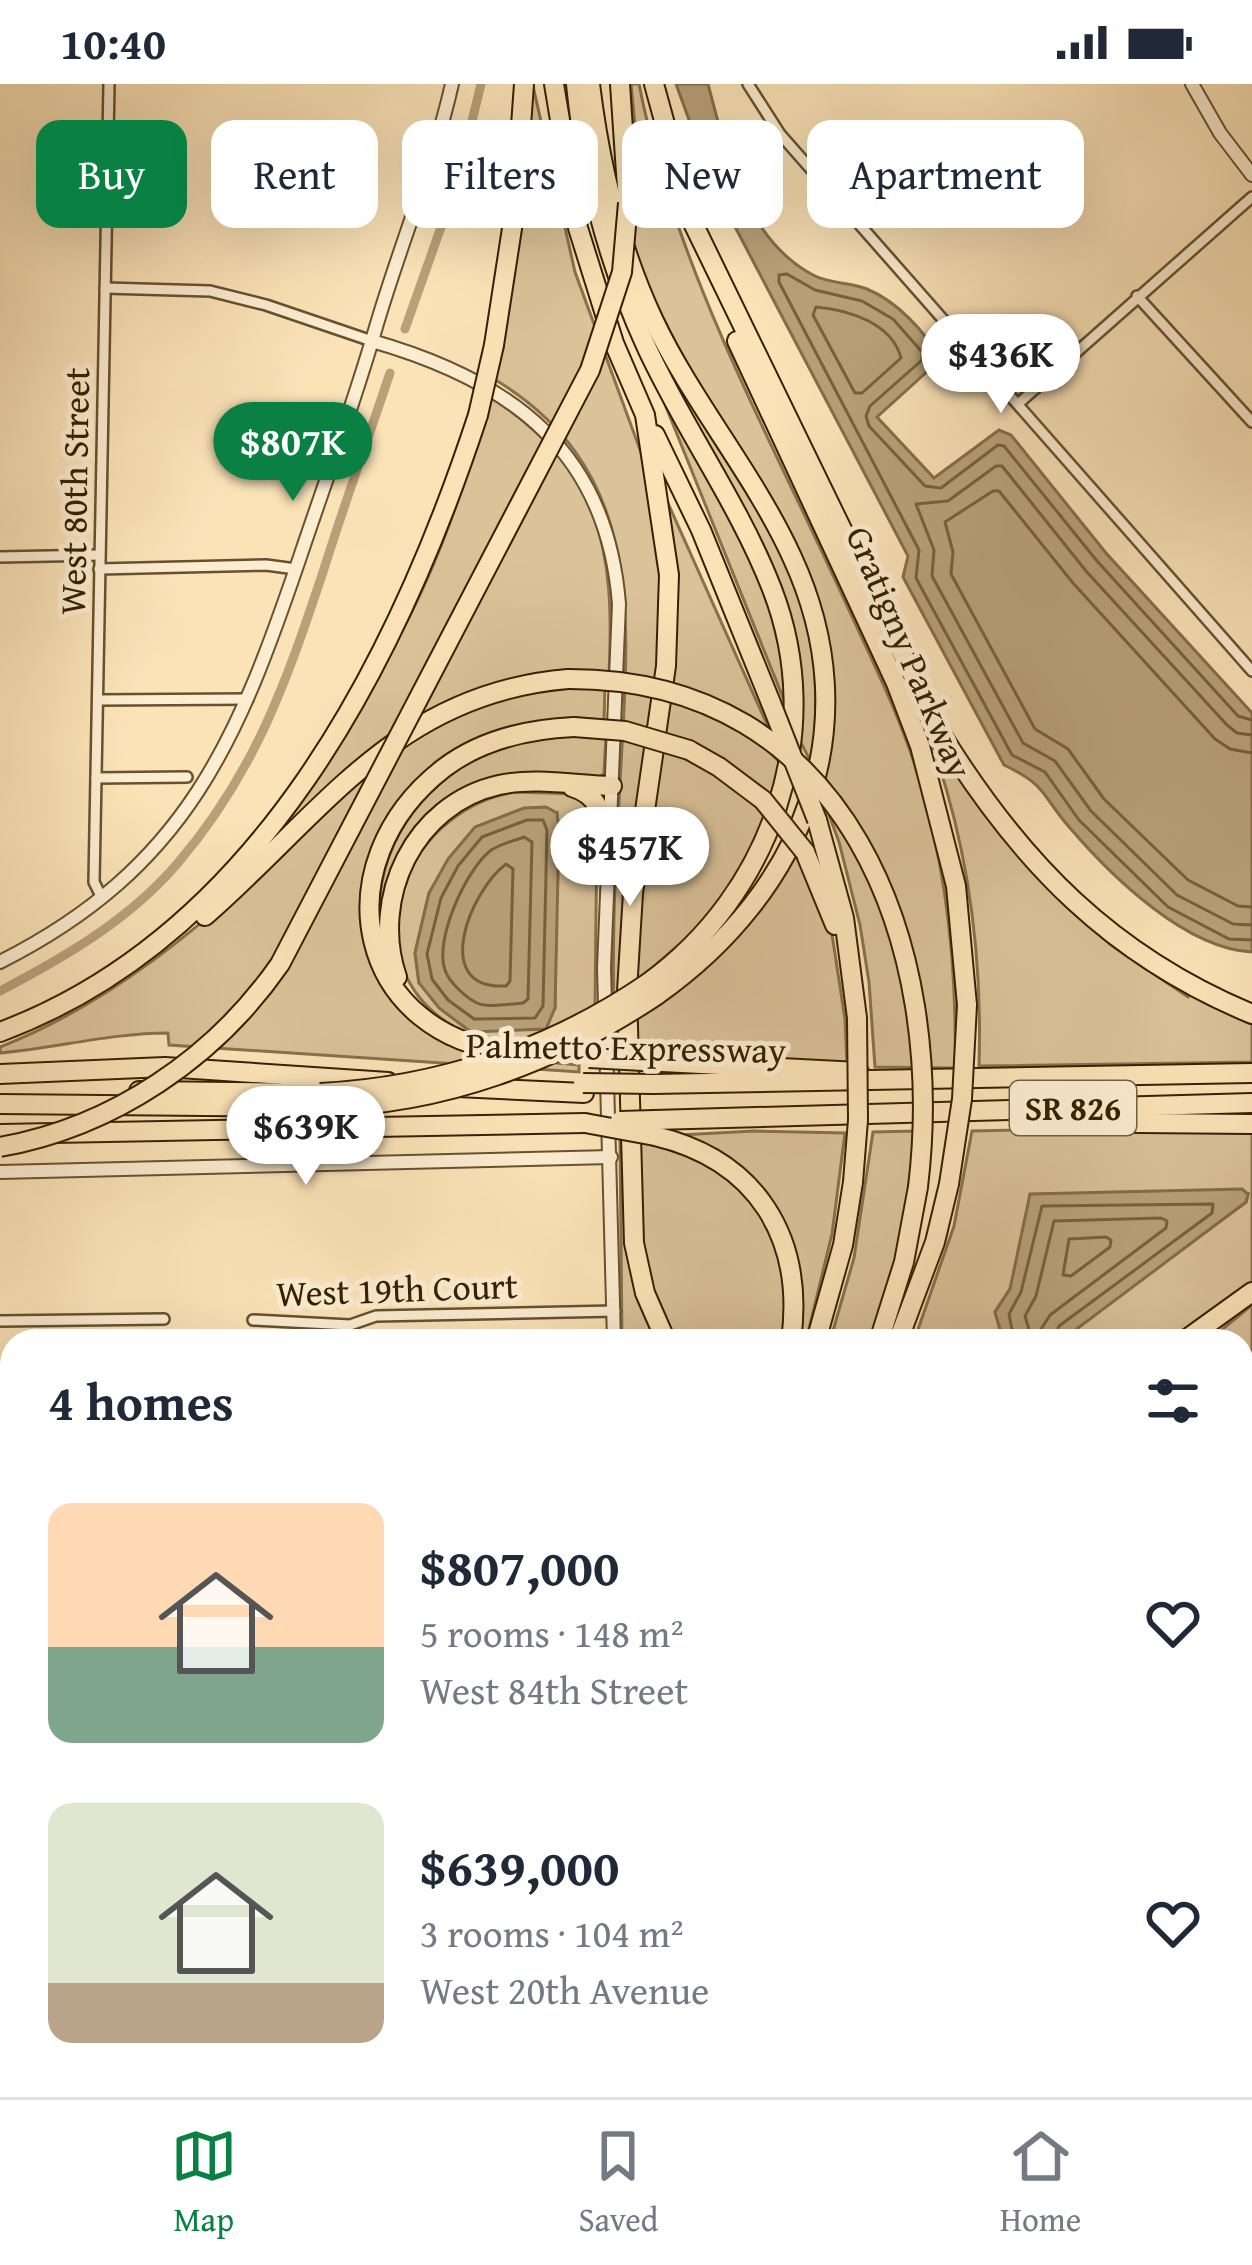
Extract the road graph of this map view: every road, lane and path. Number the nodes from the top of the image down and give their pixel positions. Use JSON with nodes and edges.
{"nodes":[{"id":1,"x":109,"y":84,"type":"edge"},
{"id":2,"x":452,"y":84,"type":"edge"},
{"id":3,"x":524,"y":84,"type":"edge"},
{"id":4,"x":554,"y":84,"type":"edge"},
{"id":5,"x":576,"y":84,"type":"edge"},
{"id":6,"x":590,"y":84,"type":"edge"},
{"id":7,"x":620,"y":84,"type":"edge"},
{"id":8,"x":654,"y":84,"type":"edge"},
{"id":9,"x":748,"y":84,"type":"edge"},
{"id":10,"x":1192,"y":84,"type":"edge"},
{"id":11,"x":664,"y":120,"type":"edge"},
{"id":12,"x":1252,"y":175,"type":"edge"},
{"id":13,"x":1252,"y":197,"type":"edge"},
{"id":14,"x":694,"y":228,"type":"edge"},
{"id":15,"x":695,"y":228,"type":"edge"},
{"id":16,"x":105,"y":288,"type":"junction"},
{"id":17,"x":1137,"y":296,"type":"junction"},
{"id":18,"x":372,"y":341,"type":"junction"},
{"id":19,"x":1019,"y":403,"type":"junction"},
{"id":20,"x":645,"y":415,"type":"junction"},
{"id":21,"x":1252,"y":422,"type":"edge"},
{"id":22,"x":99,"y":555,"type":"junction"},
{"id":23,"x":0,"y":557,"type":"edge"},
{"id":24,"x":99,"y":568,"type":"junction"},
{"id":25,"x":296,"y":568,"type":"junction"},
{"id":26,"x":1252,"y":671,"type":"edge"},
{"id":27,"x":98,"y":700,"type":"junction"},
{"id":28,"x":250,"y":700,"type":"junction"},
{"id":29,"x":96,"y":778,"type":"junction"},
{"id":30,"x":187,"y":778,"type":"dead end"},
{"id":31,"x":562,"y":784,"type":"junction"},
{"id":32,"x":612,"y":786,"type":"junction"},
{"id":33,"x":608,"y":849,"type":"junction"},
{"id":34,"x":102,"y":898,"type":"junction"},
{"id":35,"x":142,"y":955,"type":"junction"},
{"id":36,"x":0,"y":962,"type":"edge"},
{"id":37,"x":852,"y":967,"type":"junction"},
{"id":38,"x":652,"y":989,"type":"junction"},
{"id":39,"x":1252,"y":1015,"type":"edge"},
{"id":40,"x":436,"y":1028,"type":"junction"},
{"id":41,"x":0,"y":1032,"type":"edge"},
{"id":42,"x":0,"y":1064,"type":"edge"},
{"id":43,"x":1252,"y":1073,"type":"edge"},
{"id":44,"x":0,"y":1074,"type":"edge"},
{"id":45,"x":935,"y":1080,"type":"junction"},
{"id":46,"x":1252,"y":1083,"type":"edge"},
{"id":47,"x":584,"y":1088,"type":"junction"},
{"id":48,"x":653,"y":1089,"type":"junction"},
{"id":49,"x":0,"y":1093,"type":"edge"},
{"id":50,"x":320,"y":1100,"type":"junction"},
{"id":51,"x":1252,"y":1103,"type":"edge"},
{"id":52,"x":0,"y":1104,"type":"edge"},
{"id":53,"x":895,"y":1113,"type":"junction"},
{"id":54,"x":1252,"y":1124,"type":"edge"},
{"id":55,"x":654,"y":1128,"type":"junction"},
{"id":56,"x":0,"y":1134,"type":"edge"},
{"id":57,"x":0,"y":1147,"type":"edge"},
{"id":58,"x":611,"y":1157,"type":"junction"},
{"id":59,"x":0,"y":1172,"type":"edge"},
{"id":60,"x":1252,"y":1293,"type":"edge"},
{"id":61,"x":615,"y":1311,"type":"junction"},
{"id":62,"x":164,"y":1319,"type":"dead end"},
{"id":63,"x":253,"y":1320,"type":"dead end"},
{"id":64,"x":0,"y":1321,"type":"edge"},
{"id":65,"x":614,"y":1329,"type":"edge"},
{"id":66,"x":660,"y":1329,"type":"edge"},
{"id":67,"x":791,"y":1329,"type":"edge"},
{"id":68,"x":819,"y":1329,"type":"edge"},
{"id":69,"x":883,"y":1329,"type":"edge"},
{"id":70,"x":902,"y":1329,"type":"edge"},
{"id":71,"x":1201,"y":1329,"type":"edge"},
{"id":72,"x":1212,"y":1329,"type":"edge"}],
"edges":[{"from":1,"to":16,"type":"street","name":"West 80th Street"},
{"from":2,"to":18,"type":"street"},
{"from":3,"to":35,"type":"highway","bridge":true},
{"from":4,"to":20,"type":"highway"},
{"from":5,"to":38,"type":"highway"},
{"from":6,"to":38,"type":"highway"},
{"from":7,"to":57,"type":"highway","bridge":true},
{"from":8,"to":11,"type":"highway"},
{"from":9,"to":19,"type":"street"},
{"from":10,"to":12,"type":"street"},
{"from":13,"to":17,"type":"street"},
{"from":14,"to":70,"type":"highway","name":"Gratigny Parkway","bridge":true},
{"from":15,"to":39,"type":"highway"},
{"from":16,"to":18,"type":"street"},
{"from":16,"to":22,"type":"street","name":"West 80th Street"},
{"from":17,"to":19,"type":"street"},
{"from":17,"to":21,"type":"street"},
{"from":18,"to":25,"type":"street"},
{"from":18,"to":32,"type":"street"},
{"from":19,"to":26,"type":"street"},
{"from":20,"to":37,"type":"highway","bridge":true},
{"from":20,"to":66,"type":"highway"},
{"from":22,"to":23,"type":"street"},
{"from":22,"to":24,"type":"street","name":"West 80th Street"},
{"from":24,"to":25,"type":"street"},
{"from":24,"to":27,"type":"street","name":"West 80th Street"},
{"from":25,"to":28,"type":"street"},
{"from":27,"to":28,"type":"street"},
{"from":27,"to":29,"type":"street","name":"West 80th Street"},
{"from":28,"to":34,"type":"street"},
{"from":29,"to":30,"type":"street"},
{"from":29,"to":34,"type":"street","name":"West 80th Street"},
{"from":31,"to":32,"type":"highway"},
{"from":31,"to":33,"type":"highway"},
{"from":31,"to":40,"type":"highway"},
{"from":32,"to":33,"type":"street"},
{"from":33,"to":58,"type":"street"},
{"from":34,"to":36,"type":"street"},
{"from":35,"to":41,"type":"highway"},
{"from":35,"to":69,"type":"highway","bridge":true},
{"from":37,"to":40,"type":"highway","bridge":true},
{"from":37,"to":68,"type":"highway","bridge":true},
{"from":38,"to":50,"type":"highway","bridge":true},
{"from":40,"to":45,"type":"highway","bridge":true},
{"from":42,"to":47,"type":"highway","name":"Palmetto Expressway","number":"SR 826"},
{"from":43,"to":45,"type":"highway","name":"Palmetto Expressway","number":"SR 826"},
{"from":44,"to":47,"type":"highway"},
{"from":45,"to":48,"type":"highway","name":"Palmetto Expressway","number":"SR 826"},
{"from":46,"to":48,"type":"highway"},
{"from":47,"to":48,"type":"highway","name":"Palmetto Expressway","number":"SR 826","bridge":true},
{"from":49,"to":50,"type":"highway"},
{"from":50,"to":52,"type":"highway"},
{"from":51,"to":53,"type":"highway","name":"Palmetto Expressway","number":"SR 826"},
{"from":53,"to":54,"type":"highway"},
{"from":53,"to":55,"type":"highway","name":"Palmetto Expressway","number":"SR 826"},
{"from":55,"to":56,"type":"highway","bridge":true},
{"from":55,"to":67,"type":"highway"},
{"from":58,"to":59,"type":"street"},
{"from":58,"to":61,"type":"street"},
{"from":60,"to":71,"type":"highway"},
{"from":60,"to":72,"type":"highway"},
{"from":61,"to":63,"type":"street","name":"West 19th Court"},
{"from":61,"to":65,"type":"street"},
{"from":62,"to":64,"type":"street"}]}
